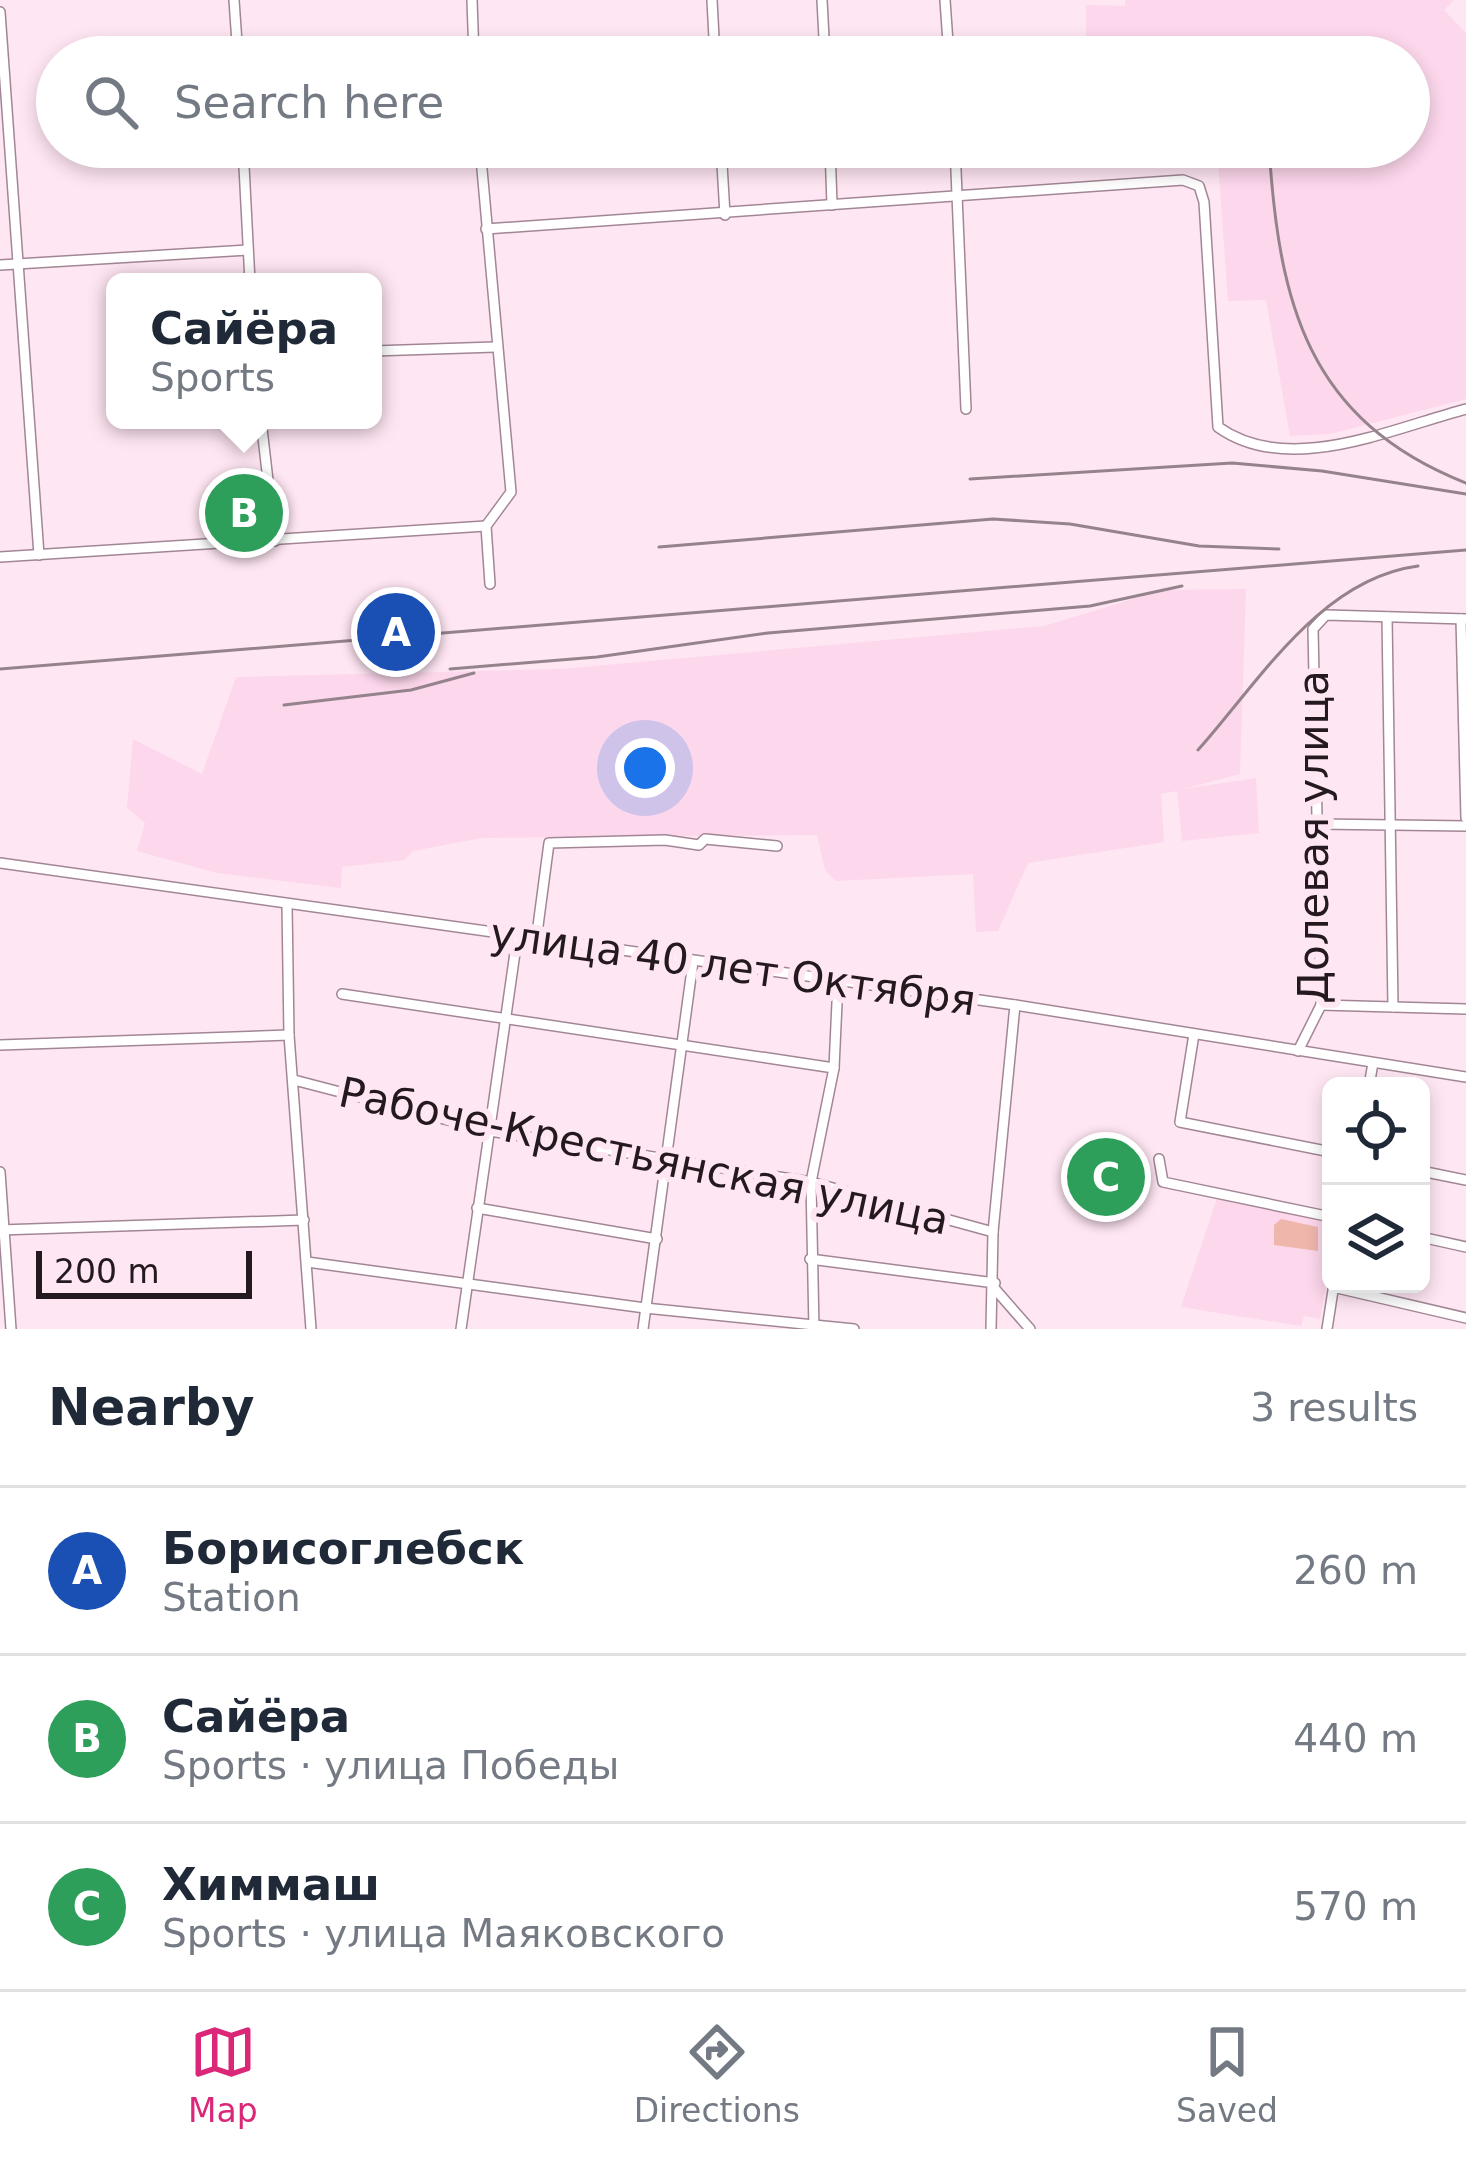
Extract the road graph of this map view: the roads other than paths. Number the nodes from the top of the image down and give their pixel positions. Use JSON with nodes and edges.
{"nodes":[{"id":1,"x":234,"y":0,"type":"edge"},
{"id":2,"x":472,"y":0,"type":"edge"},
{"id":3,"x":712,"y":0,"type":"edge"},
{"id":4,"x":822,"y":0,"type":"edge"},
{"id":5,"x":945,"y":0,"type":"edge"},
{"id":6,"x":0,"y":12,"type":"edge"},
{"id":7,"x":237,"y":36,"type":"edge"},
{"id":8,"x":473,"y":36,"type":"edge"},
{"id":9,"x":714,"y":36,"type":"edge"},
{"id":10,"x":824,"y":36,"type":"edge"},
{"id":11,"x":948,"y":36,"type":"edge"},
{"id":12,"x":245,"y":168,"type":"edge"},
{"id":13,"x":482,"y":168,"type":"edge"},
{"id":14,"x":722,"y":168,"type":"edge"},
{"id":15,"x":831,"y":168,"type":"edge"},
{"id":16,"x":956,"y":168,"type":"edge"},
{"id":17,"x":958,"y":193,"type":"junction"},
{"id":18,"x":832,"y":205,"type":"junction"},
{"id":19,"x":725,"y":215,"type":"junction"},
{"id":20,"x":487,"y":229,"type":"junction"},
{"id":21,"x":248,"y":250,"type":"junction"},
{"id":22,"x":17,"y":264,"type":"junction"},
{"id":23,"x":0,"y":265,"type":"edge"},
{"id":24,"x":249,"y":273,"type":"edge"},
{"id":25,"x":495,"y":347,"type":"junction"},
{"id":26,"x":382,"y":351,"type":"edge"},
{"id":27,"x":966,"y":409,"type":"dead end"},
{"id":28,"x":1466,"y":409,"type":"edge"},
{"id":29,"x":263,"y":429,"type":"edge"},
{"id":30,"x":486,"y":526,"type":"junction"},
{"id":31,"x":274,"y":541,"type":"junction"},
{"id":32,"x":39,"y":555,"type":"junction"},
{"id":33,"x":0,"y":557,"type":"edge"},
{"id":34,"x":490,"y":584,"type":"dead end"},
{"id":35,"x":1387,"y":617,"type":"junction"},
{"id":36,"x":1463,"y":619,"type":"edge"},
{"id":37,"x":1466,"y":822,"type":"edge"},
{"id":38,"x":1319,"y":824,"type":"junction"},
{"id":39,"x":1392,"y":824,"type":"junction"},
{"id":40,"x":777,"y":845,"type":"dead end"},
{"id":41,"x":0,"y":863,"type":"edge"},
{"id":42,"x":287,"y":904,"type":"junction"},
{"id":43,"x":517,"y":939,"type":"junction"},
{"id":44,"x":536,"y":941,"type":"junction"},
{"id":45,"x":693,"y":962,"type":"junction"},
{"id":46,"x":838,"y":981,"type":"junction"},
{"id":47,"x":342,"y":994,"type":"dead end"},
{"id":48,"x":1015,"y":1005,"type":"junction"},
{"id":49,"x":1322,"y":1005,"type":"junction"},
{"id":50,"x":1393,"y":1007,"type":"junction"},
{"id":51,"x":1466,"y":1010,"type":"edge"},
{"id":52,"x":506,"y":1016,"type":"junction"},
{"id":53,"x":1194,"y":1034,"type":"junction"},
{"id":54,"x":290,"y":1035,"type":"junction"},
{"id":55,"x":0,"y":1045,"type":"edge"},
{"id":56,"x":680,"y":1045,"type":"junction"},
{"id":57,"x":1298,"y":1051,"type":"junction"},
{"id":58,"x":1373,"y":1063,"type":"junction"},
{"id":59,"x":834,"y":1068,"type":"junction"},
{"id":60,"x":1371,"y":1077,"type":"edge"},
{"id":61,"x":1466,"y":1077,"type":"edge"},
{"id":62,"x":294,"y":1080,"type":"junction"},
{"id":63,"x":490,"y":1131,"type":"junction"},
{"id":64,"x":1322,"y":1150,"type":"edge"},
{"id":65,"x":1160,"y":1159,"type":"dead end"},
{"id":66,"x":669,"y":1160,"type":"junction"},
{"id":67,"x":0,"y":1172,"type":"edge"},
{"id":68,"x":1430,"y":1173,"type":"edge"},
{"id":69,"x":1466,"y":1180,"type":"edge"},
{"id":70,"x":811,"y":1182,"type":"junction"},
{"id":71,"x":477,"y":1208,"type":"junction"},
{"id":72,"x":1322,"y":1215,"type":"edge"},
{"id":73,"x":304,"y":1220,"type":"junction"},
{"id":74,"x":3,"y":1230,"type":"edge"},
{"id":75,"x":994,"y":1232,"type":"junction"},
{"id":76,"x":657,"y":1239,"type":"junction"},
{"id":77,"x":1430,"y":1239,"type":"edge"},
{"id":78,"x":1466,"y":1247,"type":"edge"},
{"id":79,"x":810,"y":1259,"type":"junction"},
{"id":80,"x":307,"y":1262,"type":"junction"},
{"id":81,"x":467,"y":1282,"type":"junction"},
{"id":82,"x":995,"y":1286,"type":"junction"},
{"id":83,"x":1333,"y":1293,"type":"edge"},
{"id":84,"x":1366,"y":1293,"type":"edge"},
{"id":85,"x":645,"y":1308,"type":"junction"},
{"id":86,"x":1466,"y":1318,"type":"edge"},
{"id":87,"x":814,"y":1327,"type":"edge"},
{"id":88,"x":11,"y":1329,"type":"edge"},
{"id":89,"x":311,"y":1329,"type":"edge"},
{"id":90,"x":461,"y":1329,"type":"edge"},
{"id":91,"x":643,"y":1329,"type":"edge"},
{"id":92,"x":854,"y":1329,"type":"edge"},
{"id":93,"x":992,"y":1329,"type":"edge"},
{"id":94,"x":1030,"y":1329,"type":"edge"},
{"id":95,"x":1327,"y":1329,"type":"edge"}],
"edges":[{"from":1,"to":7,"type":"street"},
{"from":2,"to":8,"type":"street"},
{"from":3,"to":9,"type":"street"},
{"from":4,"to":10,"type":"street"},
{"from":5,"to":11,"type":"street"},
{"from":6,"to":22,"type":"street"},
{"from":12,"to":21,"type":"street"},
{"from":13,"to":20,"type":"street"},
{"from":14,"to":19,"type":"street"},
{"from":15,"to":18,"type":"street"},
{"from":16,"to":17,"type":"street"},
{"from":17,"to":18,"type":"street"},
{"from":17,"to":27,"type":"street"},
{"from":17,"to":28,"type":"street"},
{"from":18,"to":19,"type":"street"},
{"from":19,"to":20,"type":"street"},
{"from":20,"to":25,"type":"street"},
{"from":21,"to":22,"type":"street"},
{"from":21,"to":24,"type":"street"},
{"from":22,"to":23,"type":"street"},
{"from":22,"to":32,"type":"street"},
{"from":25,"to":26,"type":"street"},
{"from":25,"to":30,"type":"street"},
{"from":29,"to":31,"type":"street"},
{"from":30,"to":31,"type":"street"},
{"from":30,"to":34,"type":"street"},
{"from":31,"to":32,"type":"street"},
{"from":32,"to":33,"type":"street"},
{"from":35,"to":36,"type":"street"},
{"from":35,"to":38,"type":"street","name":"Долевая улица"},
{"from":35,"to":39,"type":"street"},
{"from":36,"to":37,"type":"street"},
{"from":37,"to":39,"type":"street"},
{"from":38,"to":39,"type":"street"},
{"from":38,"to":49,"type":"street","name":"Долевая улица"},
{"from":39,"to":50,"type":"street"},
{"from":40,"to":44,"type":"street"},
{"from":41,"to":42,"type":"street","name":"улица 40 лет Октября"},
{"from":42,"to":43,"type":"street","name":"улица 40 лет Октября"},
{"from":42,"to":54,"type":"street"},
{"from":43,"to":44,"type":"street","name":"улица 40 лет Октября"},
{"from":43,"to":52,"type":"street"},
{"from":44,"to":45,"type":"street","name":"улица 40 лет Октября"},
{"from":45,"to":46,"type":"street","name":"улица 40 лет Октября"},
{"from":45,"to":56,"type":"street"},
{"from":46,"to":48,"type":"street","name":"улица 40 лет Октября"},
{"from":46,"to":59,"type":"street"},
{"from":47,"to":52,"type":"street"},
{"from":48,"to":53,"type":"street","name":"улица 40 лет Октября"},
{"from":48,"to":75,"type":"street"},
{"from":49,"to":50,"type":"street"},
{"from":49,"to":57,"type":"street","name":"Долевая улица"},
{"from":50,"to":51,"type":"street"},
{"from":52,"to":56,"type":"street"},
{"from":52,"to":63,"type":"street"},
{"from":53,"to":57,"type":"street","name":"улица 40 лет Октября"},
{"from":53,"to":64,"type":"street"},
{"from":54,"to":55,"type":"street"},
{"from":54,"to":62,"type":"street"},
{"from":56,"to":59,"type":"street"},
{"from":56,"to":66,"type":"street"},
{"from":57,"to":58,"type":"street","name":"улица 40 лет Октября"},
{"from":58,"to":60,"type":"street"},
{"from":58,"to":61,"type":"street","name":"улица 40 лет Октября"},
{"from":59,"to":70,"type":"street"},
{"from":62,"to":63,"type":"street","name":"Рабоче-Крестьянская улица"},
{"from":62,"to":73,"type":"street"},
{"from":63,"to":66,"type":"street","name":"Рабоче-Крестьянская улица"},
{"from":63,"to":71,"type":"street"},
{"from":65,"to":72,"type":"street"},
{"from":66,"to":70,"type":"street","name":"Рабоче-Крестьянская улица"},
{"from":66,"to":76,"type":"street"},
{"from":67,"to":74,"type":"street"},
{"from":68,"to":69,"type":"street"},
{"from":70,"to":75,"type":"street","name":"Рабоче-Крестьянская улица"},
{"from":70,"to":79,"type":"street"},
{"from":71,"to":76,"type":"street"},
{"from":71,"to":81,"type":"street"},
{"from":73,"to":74,"type":"street"},
{"from":73,"to":80,"type":"street"},
{"from":74,"to":88,"type":"street"},
{"from":75,"to":82,"type":"street"},
{"from":76,"to":85,"type":"street"},
{"from":77,"to":78,"type":"street"},
{"from":79,"to":82,"type":"street"},
{"from":79,"to":87,"type":"street"},
{"from":80,"to":81,"type":"street"},
{"from":80,"to":89,"type":"street"},
{"from":81,"to":85,"type":"street"},
{"from":81,"to":90,"type":"street"},
{"from":82,"to":93,"type":"street"},
{"from":82,"to":94,"type":"street"},
{"from":83,"to":95,"type":"street"},
{"from":84,"to":86,"type":"street"},
{"from":85,"to":87,"type":"street"},
{"from":85,"to":91,"type":"street"},
{"from":87,"to":92,"type":"street"}]}
